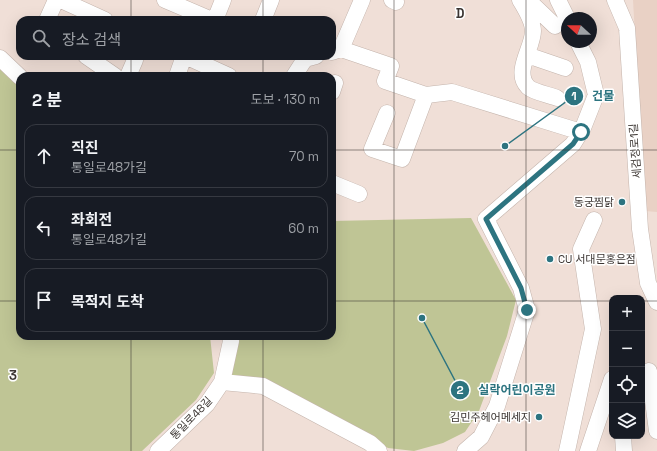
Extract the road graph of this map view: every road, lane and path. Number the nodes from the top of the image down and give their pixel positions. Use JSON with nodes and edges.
{"nodes":[{"id":1,"x":62,"y":0,"type":"edge"},
{"id":2,"x":223,"y":0,"type":"edge"},
{"id":3,"x":271,"y":0,"type":"edge"},
{"id":4,"x":362,"y":0,"type":"edge"},
{"id":5,"x":520,"y":0,"type":"edge"},
{"id":6,"x":523,"y":0,"type":"edge"},
{"id":7,"x":558,"y":0,"type":"edge"},
{"id":8,"x":615,"y":0,"type":"edge"},
{"id":9,"x":173,"y":2,"type":"edge"},
{"id":10,"x":50,"y":16,"type":"edge"},
{"id":11,"x":96,"y":16,"type":"edge"},
{"id":12,"x":203,"y":16,"type":"edge"},
{"id":13,"x":217,"y":16,"type":"edge"},
{"id":14,"x":265,"y":16,"type":"edge"},
{"id":15,"x":561,"y":22,"type":"edge"},
{"id":16,"x":581,"y":48,"type":"edge"},
{"id":17,"x":337,"y":50,"type":"edge"},
{"id":18,"x":527,"y":55,"type":"junction"},
{"id":19,"x":0,"y":58,"type":"edge"},
{"id":20,"x":95,"y":60,"type":"edge"},
{"id":21,"x":135,"y":60,"type":"dead end"},
{"id":22,"x":183,"y":60,"type":"edge"},
{"id":23,"x":194,"y":60,"type":"edge"},
{"id":24,"x":304,"y":60,"type":"edge"},
{"id":25,"x":565,"y":68,"type":"dead end"},
{"id":26,"x":109,"y":72,"type":"edge"},
{"id":27,"x":130,"y":72,"type":"edge"},
{"id":28,"x":179,"y":72,"type":"edge"},
{"id":29,"x":220,"y":72,"type":"edge"},
{"id":30,"x":297,"y":72,"type":"edge"},
{"id":31,"x":16,"y":73,"type":"edge"},
{"id":32,"x":426,"y":95,"type":"junction"},
{"id":33,"x":557,"y":98,"type":"dead end"},
{"id":34,"x":387,"y":113,"type":"dead end"},
{"id":35,"x":581,"y":132,"type":"junction"},
{"id":36,"x":336,"y":185,"type":"edge"},
{"id":37,"x":359,"y":194,"type":"dead end"},
{"id":38,"x":594,"y":220,"type":"dead end"},
{"id":39,"x":657,"y":302,"type":"edge"},
{"id":40,"x":232,"y":340,"type":"edge"},
{"id":41,"x":649,"y":371,"type":"edge"},
{"id":42,"x":222,"y":382,"type":"junction"},
{"id":43,"x":609,"y":388,"type":"edge"},
{"id":44,"x":656,"y":422,"type":"edge"},
{"id":45,"x":623,"y":439,"type":"edge"},
{"id":46,"x":158,"y":451,"type":"edge"},
{"id":47,"x":379,"y":451,"type":"edge"},
{"id":48,"x":465,"y":451,"type":"edge"},
{"id":49,"x":567,"y":451,"type":"edge"},
{"id":50,"x":588,"y":451,"type":"edge"},
{"id":51,"x":624,"y":451,"type":"edge"}],
"edges":[{"from":1,"to":10,"type":"street"},
{"from":1,"to":11,"type":"street"},
{"from":2,"to":13,"type":"street"},
{"from":3,"to":14,"type":"street"},
{"from":4,"to":17,"type":"street"},
{"from":5,"to":18,"type":"street"},
{"from":6,"to":15,"type":"street"},
{"from":7,"to":15,"type":"street"},
{"from":8,"to":39,"type":"street","name":"세검정로1길"},
{"from":9,"to":12,"type":"street"},
{"from":16,"to":35,"type":"street"},
{"from":17,"to":32,"type":"street"},
{"from":18,"to":25,"type":"street"},
{"from":18,"to":33,"type":"street"},
{"from":19,"to":31,"type":"street"},
{"from":20,"to":26,"type":"street"},
{"from":21,"to":27,"type":"street"},
{"from":22,"to":28,"type":"street"},
{"from":23,"to":29,"type":"street"},
{"from":24,"to":30,"type":"street"},
{"from":32,"to":34,"type":"street"},
{"from":32,"to":35,"type":"street"},
{"from":35,"to":48,"type":"street"},
{"from":36,"to":37,"type":"street"},
{"from":38,"to":49,"type":"street"},
{"from":40,"to":42,"type":"street","name":"통일로48길"},
{"from":41,"to":44,"type":"street"},
{"from":42,"to":46,"type":"street","name":"통일로48길"},
{"from":42,"to":47,"type":"street"},
{"from":43,"to":50,"type":"street"},
{"from":45,"to":51,"type":"street"}]}
